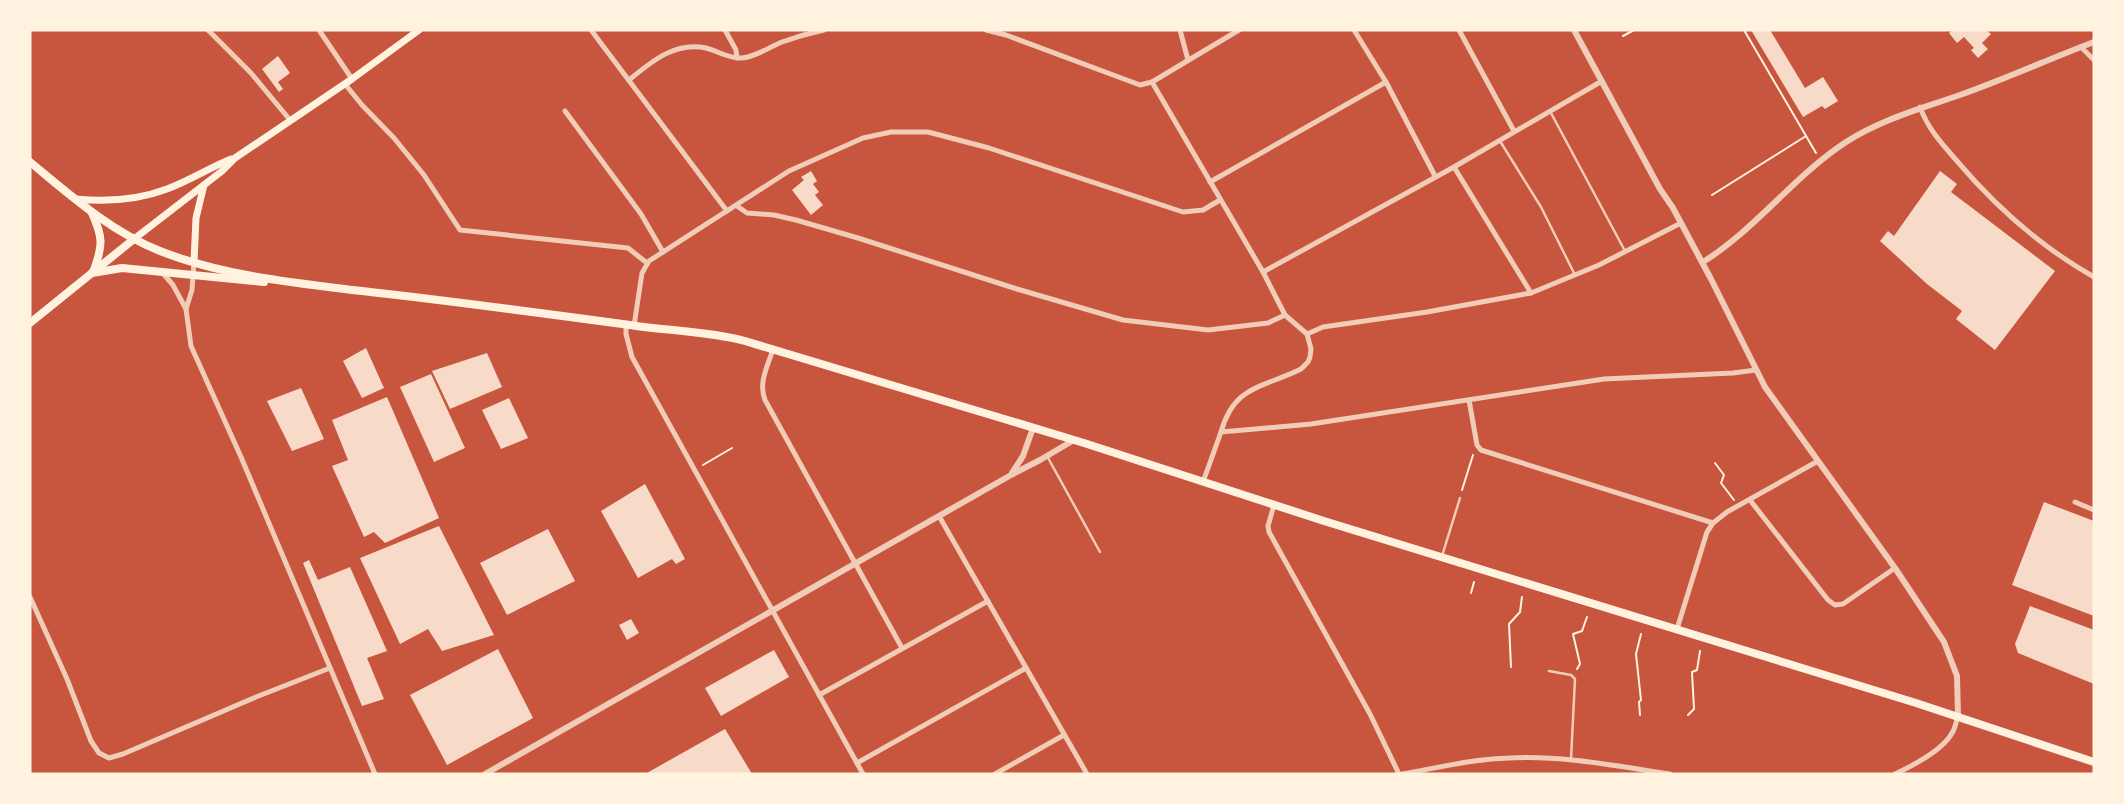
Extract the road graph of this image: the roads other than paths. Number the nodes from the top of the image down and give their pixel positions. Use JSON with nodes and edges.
{"nodes":[{"id":1,"x":208,"y":30,"type":"edge"},
{"id":2,"x":319,"y":30,"type":"edge"},
{"id":3,"x":419,"y":30,"type":"edge"},
{"id":4,"x":591,"y":30,"type":"edge"},
{"id":5,"x":725,"y":30,"type":"edge"},
{"id":6,"x":824,"y":30,"type":"edge"},
{"id":7,"x":986,"y":30,"type":"edge"},
{"id":8,"x":1180,"y":30,"type":"edge"},
{"id":9,"x":1239,"y":30,"type":"edge"},
{"id":10,"x":1354,"y":30,"type":"edge"},
{"id":11,"x":1459,"y":30,"type":"edge"},
{"id":12,"x":1574,"y":30,"type":"edge"},
{"id":13,"x":1005,"y":32,"type":"edge"},
{"id":14,"x":2094,"y":42,"type":"edge"},
{"id":15,"x":2081,"y":47,"type":"junction"},
{"id":16,"x":737,"y":58,"type":"junction"},
{"id":17,"x":1188,"y":60,"type":"junction"},
{"id":18,"x":2094,"y":60,"type":"edge"},
{"id":19,"x":629,"y":80,"type":"junction"},
{"id":20,"x":1602,"y":81,"type":"junction"},
{"id":21,"x":348,"y":82,"type":"junction"},
{"id":22,"x":1152,"y":82,"type":"junction"},
{"id":23,"x":1386,"y":82,"type":"junction"},
{"id":24,"x":1920,"y":107,"type":"junction"},
{"id":25,"x":565,"y":111,"type":"dead end"},
{"id":26,"x":1550,"y":111,"type":"junction"},
{"id":27,"x":290,"y":120,"type":"junction"},
{"id":28,"x":1514,"y":131,"type":"junction"},
{"id":29,"x":1500,"y":140,"type":"junction"},
{"id":30,"x":235,"y":158,"type":"junction"},
{"id":31,"x":30,"y":162,"type":"edge"},
{"id":32,"x":1454,"y":166,"type":"junction"},
{"id":33,"x":1435,"y":176,"type":"junction"},
{"id":34,"x":1210,"y":182,"type":"junction"},
{"id":35,"x":205,"y":184,"type":"junction"},
{"id":36,"x":76,"y":199,"type":"junction"},
{"id":37,"x":1220,"y":200,"type":"junction"},
{"id":38,"x":737,"y":206,"type":"junction"},
{"id":39,"x":91,"y":211,"type":"junction"},
{"id":40,"x":727,"y":211,"type":"junction"},
{"id":41,"x":1682,"y":223,"type":"junction"},
{"id":42,"x":134,"y":239,"type":"junction"},
{"id":43,"x":1625,"y":251,"type":"junction"},
{"id":44,"x":663,"y":252,"type":"junction"},
{"id":45,"x":194,"y":262,"type":"junction"},
{"id":46,"x":1703,"y":262,"type":"junction"},
{"id":47,"x":647,"y":263,"type":"junction"},
{"id":48,"x":161,"y":271,"type":"junction"},
{"id":49,"x":1263,"y":272,"type":"junction"},
{"id":50,"x":92,"y":273,"type":"junction"},
{"id":51,"x":192,"y":275,"type":"junction"},
{"id":52,"x":1575,"y":275,"type":"junction"},
{"id":53,"x":2094,"y":277,"type":"edge"},
{"id":54,"x":292,"y":283,"type":"junction"},
{"id":55,"x":1531,"y":293,"type":"junction"},
{"id":56,"x":186,"y":309,"type":"junction"},
{"id":57,"x":1285,"y":316,"type":"junction"},
{"id":58,"x":30,"y":323,"type":"edge"},
{"id":59,"x":630,"y":325,"type":"junction"},
{"id":60,"x":1307,"y":334,"type":"junction"},
{"id":61,"x":773,"y":349,"type":"junction"},
{"id":62,"x":1756,"y":370,"type":"junction"},
{"id":63,"x":1469,"y":400,"type":"junction"},
{"id":64,"x":1032,"y":428,"type":"junction"},
{"id":65,"x":1221,"y":432,"type":"junction"},
{"id":66,"x":1074,"y":440,"type":"junction"},
{"id":67,"x":1047,"y":456,"type":"junction"},
{"id":68,"x":1818,"y":461,"type":"junction"},
{"id":69,"x":1011,"y":475,"type":"junction"},
{"id":70,"x":1203,"y":481,"type":"junction"},
{"id":71,"x":1460,"y":498,"type":"road end"},
{"id":72,"x":1750,"y":500,"type":"junction"},
{"id":73,"x":2075,"y":502,"type":"dead end"},
{"id":74,"x":1274,"y":505,"type":"junction"},
{"id":75,"x":2094,"y":510,"type":"edge"},
{"id":76,"x":939,"y":516,"type":"junction"},
{"id":77,"x":1713,"y":523,"type":"junction"},
{"id":78,"x":1100,"y":552,"type":"dead end"},
{"id":79,"x":1442,"y":556,"type":"junction"},
{"id":80,"x":855,"y":564,"type":"junction"},
{"id":81,"x":1895,"y":568,"type":"junction"},
{"id":82,"x":30,"y":597,"type":"edge"},
{"id":83,"x":988,"y":601,"type":"junction"},
{"id":84,"x":772,"y":611,"type":"junction"},
{"id":85,"x":1677,"y":629,"type":"junction"},
{"id":86,"x":902,"y":648,"type":"junction"},
{"id":87,"x":331,"y":668,"type":"junction"},
{"id":88,"x":1026,"y":668,"type":"junction"},
{"id":89,"x":1549,"y":671,"type":"dead end"},
{"id":90,"x":818,"y":695,"type":"junction"},
{"id":91,"x":1958,"y":716,"type":"junction"},
{"id":92,"x":1064,"y":736,"type":"junction"},
{"id":93,"x":1571,"y":759,"type":"junction"},
{"id":94,"x":2094,"y":762,"type":"edge"},
{"id":95,"x":857,"y":763,"type":"junction"},
{"id":96,"x":375,"y":774,"type":"edge"},
{"id":97,"x":485,"y":774,"type":"edge"},
{"id":98,"x":863,"y":774,"type":"edge"},
{"id":99,"x":995,"y":774,"type":"edge"},
{"id":100,"x":1087,"y":774,"type":"edge"},
{"id":101,"x":1400,"y":774,"type":"edge"},
{"id":102,"x":1670,"y":774,"type":"edge"},
{"id":103,"x":1895,"y":774,"type":"edge"}],
"edges":[{"from":1,"to":27,"type":"street"},
{"from":2,"to":21,"type":"street"},
{"from":3,"to":21,"type":"main road"},
{"from":4,"to":19,"type":"street"},
{"from":5,"to":16,"type":"street"},
{"from":6,"to":16,"type":"street"},
{"from":7,"to":13,"type":"street"},
{"from":8,"to":17,"type":"street"},
{"from":9,"to":17,"type":"street"},
{"from":10,"to":23,"type":"street"},
{"from":11,"to":28,"type":"street"},
{"from":12,"to":20,"type":"street"},
{"from":13,"to":22,"type":"street"},
{"from":14,"to":15,"type":"street"},
{"from":15,"to":18,"type":"street"},
{"from":15,"to":24,"type":"street"},
{"from":16,"to":19,"type":"street"},
{"from":17,"to":22,"type":"street"},
{"from":19,"to":40,"type":"street"},
{"from":20,"to":26,"type":"street"},
{"from":20,"to":41,"type":"street"},
{"from":21,"to":27,"type":"main road"},
{"from":21,"to":47,"type":"street"},
{"from":22,"to":34,"type":"street"},
{"from":23,"to":33,"type":"street"},
{"from":23,"to":34,"type":"street"},
{"from":24,"to":46,"type":"street"},
{"from":24,"to":53,"type":"street"},
{"from":25,"to":44,"type":"street"},
{"from":26,"to":28,"type":"street"},
{"from":26,"to":43,"type":"lane"},
{"from":27,"to":30,"type":"main road"},
{"from":28,"to":29,"type":"street"},
{"from":29,"to":32,"type":"street"},
{"from":29,"to":52,"type":"lane"},
{"from":30,"to":35,"type":"main road"},
{"from":30,"to":36,"type":"main road"},
{"from":31,"to":36,"type":"main road"},
{"from":32,"to":33,"type":"street"},
{"from":32,"to":55,"type":"street"},
{"from":33,"to":49,"type":"street"},
{"from":34,"to":37,"type":"street"},
{"from":35,"to":42,"type":"main road"},
{"from":35,"to":45,"type":"main road"},
{"from":36,"to":39,"type":"main road"},
{"from":37,"to":38,"type":"street"},
{"from":37,"to":49,"type":"street"},
{"from":38,"to":40,"type":"street"},
{"from":38,"to":57,"type":"street"},
{"from":39,"to":42,"type":"main road"},
{"from":39,"to":50,"type":"main road"},
{"from":40,"to":44,"type":"street"},
{"from":41,"to":43,"type":"street"},
{"from":41,"to":46,"type":"street"},
{"from":42,"to":45,"type":"main road"},
{"from":42,"to":50,"type":"main road"},
{"from":43,"to":52,"type":"street"},
{"from":44,"to":47,"type":"street"},
{"from":45,"to":51,"type":"street"},
{"from":45,"to":54,"type":"main road"},
{"from":46,"to":62,"type":"street"},
{"from":47,"to":59,"type":"street"},
{"from":48,"to":50,"type":"main road"},
{"from":48,"to":51,"type":"main road"},
{"from":48,"to":56,"type":"street"},
{"from":49,"to":57,"type":"street"},
{"from":50,"to":58,"type":"main road"},
{"from":51,"to":54,"type":"main road"},
{"from":51,"to":56,"type":"street"},
{"from":52,"to":55,"type":"street"},
{"from":54,"to":59,"type":"main road"},
{"from":55,"to":60,"type":"street"},
{"from":56,"to":87,"type":"street"},
{"from":57,"to":60,"type":"street"},
{"from":59,"to":61,"type":"main road"},
{"from":59,"to":84,"type":"street"},
{"from":60,"to":65,"type":"street"},
{"from":61,"to":64,"type":"main road"},
{"from":61,"to":80,"type":"street"},
{"from":62,"to":63,"type":"street"},
{"from":62,"to":68,"type":"street"},
{"from":63,"to":65,"type":"street"},
{"from":63,"to":77,"type":"street"},
{"from":64,"to":66,"type":"main road"},
{"from":64,"to":69,"type":"street"},
{"from":65,"to":70,"type":"street"},
{"from":66,"to":67,"type":"street"},
{"from":66,"to":70,"type":"main road"},
{"from":67,"to":69,"type":"street"},
{"from":67,"to":78,"type":"lane"},
{"from":68,"to":72,"type":"street"},
{"from":68,"to":81,"type":"street"},
{"from":69,"to":76,"type":"street"},
{"from":70,"to":74,"type":"main road"},
{"from":71,"to":79,"type":"lane"},
{"from":72,"to":77,"type":"street"},
{"from":72,"to":81,"type":"street"},
{"from":73,"to":75,"type":"street"},
{"from":74,"to":79,"type":"main road"},
{"from":74,"to":101,"type":"street"},
{"from":76,"to":80,"type":"street"},
{"from":76,"to":83,"type":"street"},
{"from":77,"to":85,"type":"street"},
{"from":79,"to":85,"type":"main road"},
{"from":80,"to":84,"type":"street"},
{"from":80,"to":86,"type":"street"},
{"from":81,"to":91,"type":"street"},
{"from":82,"to":87,"type":"street"},
{"from":83,"to":86,"type":"street"},
{"from":83,"to":88,"type":"street"},
{"from":84,"to":90,"type":"street"},
{"from":84,"to":97,"type":"street"},
{"from":85,"to":91,"type":"main road"},
{"from":86,"to":90,"type":"street"},
{"from":87,"to":96,"type":"street"},
{"from":88,"to":92,"type":"street"},
{"from":88,"to":95,"type":"street"},
{"from":89,"to":93,"type":"lane"},
{"from":90,"to":95,"type":"street"},
{"from":91,"to":94,"type":"main road"},
{"from":91,"to":103,"type":"street"},
{"from":92,"to":99,"type":"street"},
{"from":92,"to":100,"type":"street"},
{"from":93,"to":101,"type":"street"},
{"from":93,"to":102,"type":"street"},
{"from":95,"to":98,"type":"street"}]}
